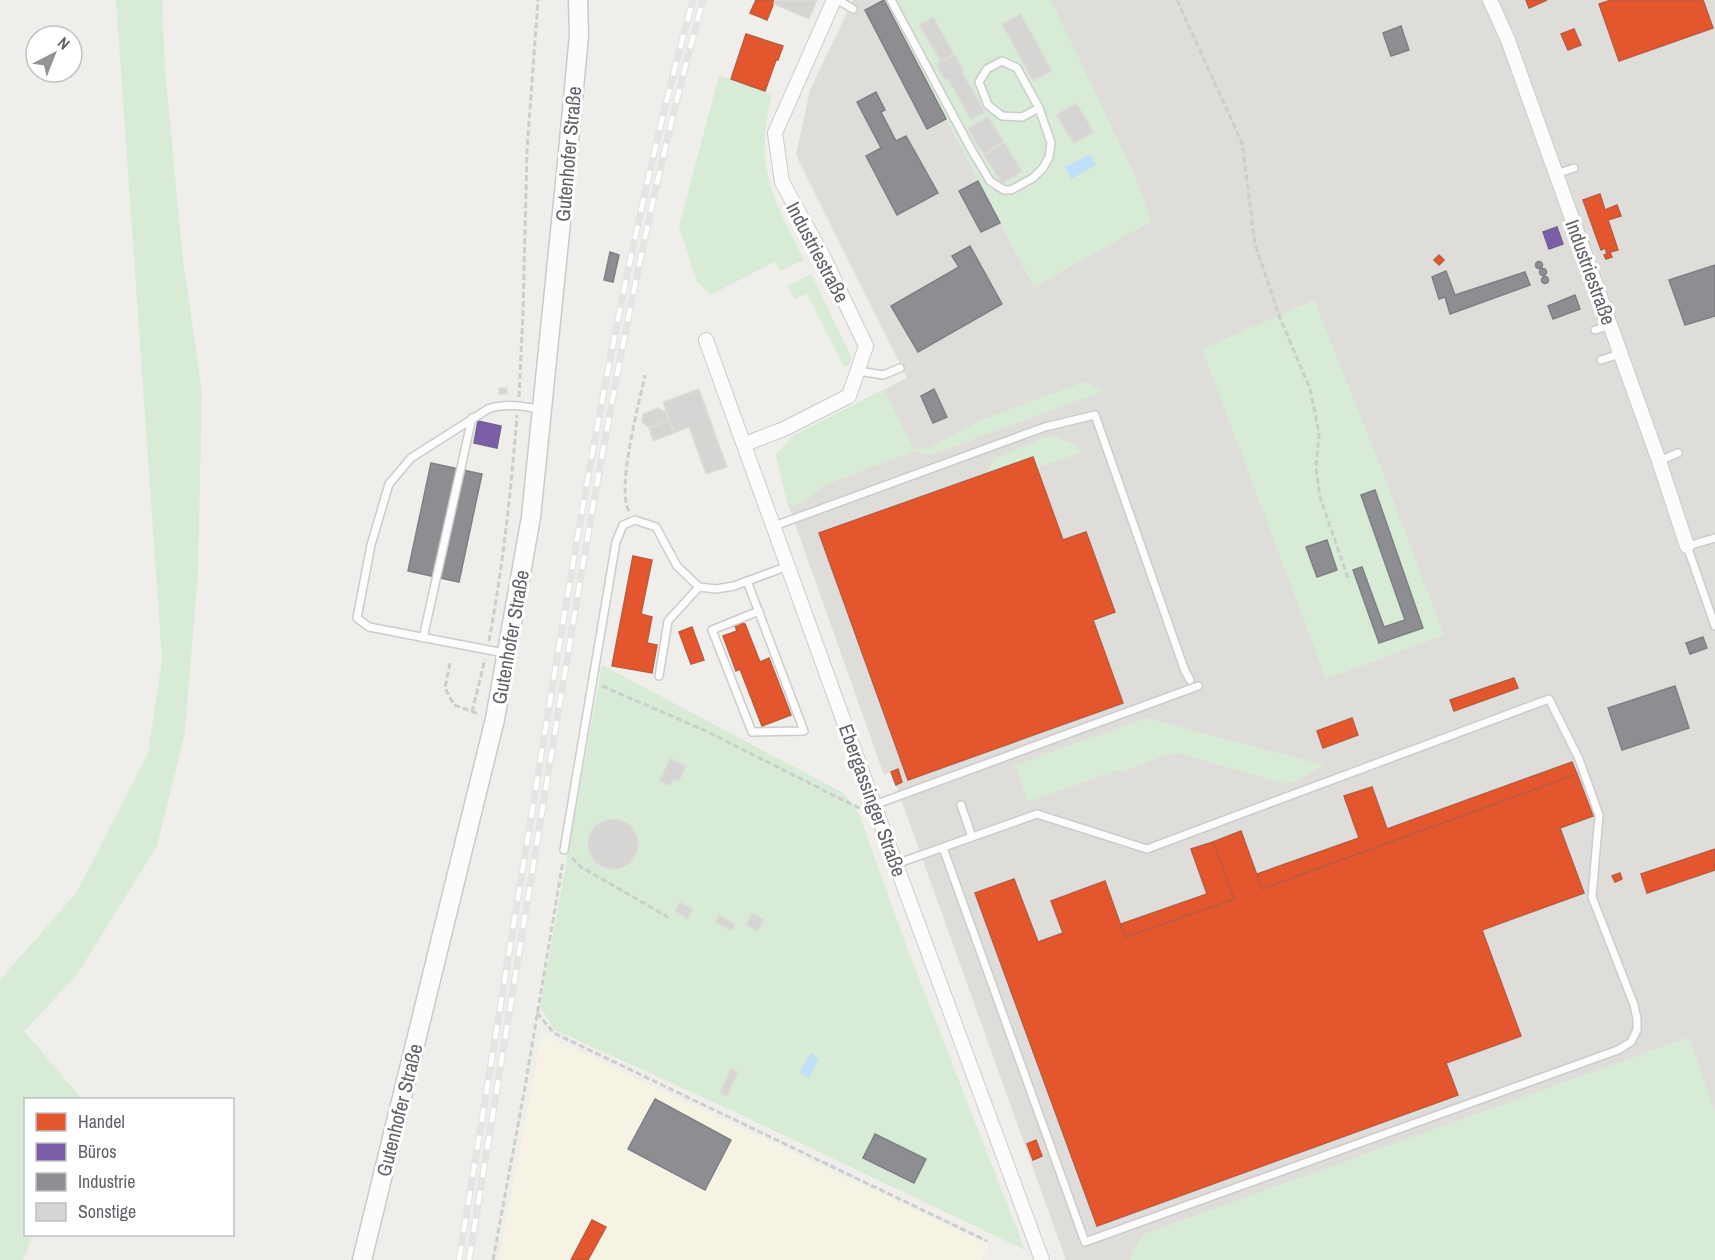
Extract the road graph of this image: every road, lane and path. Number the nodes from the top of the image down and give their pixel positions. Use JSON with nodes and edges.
{"nodes":[{"id":1,"x":538,"y":0,"type":"edge"},
{"id":2,"x":578,"y":0,"type":"edge"},
{"id":3,"x":836,"y":0,"type":"edge"},
{"id":4,"x":891,"y":0,"type":"edge"},
{"id":5,"x":1177,"y":0,"type":"edge"},
{"id":6,"x":1490,"y":0,"type":"edge"},
{"id":7,"x":853,"y":9,"type":"dead end"},
{"id":8,"x":1039,"y":108,"type":"junction"},
{"id":9,"x":1574,"y":168,"type":"dead end"},
{"id":10,"x":1554,"y":181,"type":"junction"},
{"id":11,"x":1610,"y":318,"type":"junction"},
{"id":12,"x":1595,"y":330,"type":"dead end"},
{"id":13,"x":706,"y":340,"type":"dead end"},
{"id":14,"x":1620,"y":354,"type":"junction"},
{"id":15,"x":1601,"y":360,"type":"dead end"},
{"id":16,"x":900,"y":368,"type":"dead end"},
{"id":17,"x":858,"y":371,"type":"junction"},
{"id":18,"x":645,"y":375,"type":"dead end"},
{"id":19,"x":518,"y":405,"type":"junction"},
{"id":20,"x":542,"y":409,"type":"junction"},
{"id":21,"x":472,"y":418,"type":"junction"},
{"id":22,"x":745,"y":444,"type":"junction"},
{"id":23,"x":1678,"y":453,"type":"dead end"},
{"id":24,"x":1659,"y":460,"type":"junction"},
{"id":25,"x":635,"y":520,"type":"junction"},
{"id":26,"x":774,"y":526,"type":"junction"},
{"id":27,"x":1715,"y":538,"type":"edge"},
{"id":28,"x":1687,"y":546,"type":"junction"},
{"id":29,"x":788,"y":566,"type":"junction"},
{"id":30,"x":747,"y":581,"type":"junction"},
{"id":31,"x":1349,"y":581,"type":"dead end"},
{"id":32,"x":699,"y":587,"type":"junction"},
{"id":33,"x":759,"y":611,"type":"junction"},
{"id":34,"x":1715,"y":626,"type":"edge"},
{"id":35,"x":423,"y":638,"type":"junction"},
{"id":36,"x":487,"y":650,"type":"junction"},
{"id":37,"x":507,"y":653,"type":"junction"},
{"id":38,"x":450,"y":663,"type":"dead end"},
{"id":39,"x":658,"y":676,"type":"dead end"},
{"id":40,"x":1190,"y":680,"type":"dead end"},
{"id":41,"x":592,"y":681,"type":"junction"},
{"id":42,"x":1197,"y":686,"type":"dead end"},
{"id":43,"x":472,"y":712,"type":"junction"},
{"id":44,"x":495,"y":718,"type":"junction"},
{"id":45,"x":874,"y":805,"type":"junction"},
{"id":46,"x":961,"y":805,"type":"dead end"},
{"id":47,"x":972,"y":837,"type":"junction"},
{"id":48,"x":943,"y":848,"type":"junction"},
{"id":49,"x":564,"y":850,"type":"junction"},
{"id":50,"x":896,"y":864,"type":"junction"},
{"id":51,"x":668,"y":917,"type":"dead end"},
{"id":52,"x":537,"y":1013,"type":"junction"},
{"id":53,"x":987,"y":1240,"type":"dead end"},
{"id":54,"x":362,"y":1260,"type":"edge"},
{"id":55,"x":493,"y":1260,"type":"edge"},
{"id":56,"x":1042,"y":1260,"type":"edge"}],
"edges":[{"from":1,"to":19,"type":"path"},
{"from":2,"to":20,"type":"street","name":"Gutenhofer Straße"},
{"from":3,"to":7,"type":"lane"},
{"from":3,"to":17,"type":"street","name":"Industriestraße"},
{"from":4,"to":8,"type":"lane"},
{"from":5,"to":31,"type":"path"},
{"from":6,"to":10,"type":"street","name":"Industriestraße"},
{"from":8,"to":8,"type":"lane"},
{"from":9,"to":10,"type":"lane"},
{"from":10,"to":11,"type":"street","name":"Industriestraße"},
{"from":11,"to":12,"type":"lane"},
{"from":11,"to":14,"type":"street","name":"Industriestraße"},
{"from":13,"to":22,"type":"street","name":"Ebergassinger Straße"},
{"from":14,"to":15,"type":"lane"},
{"from":14,"to":24,"type":"street","name":"Industriestraße"},
{"from":16,"to":17,"type":"lane"},
{"from":17,"to":22,"type":"street","name":"Industriestraße"},
{"from":18,"to":25,"type":"path"},
{"from":19,"to":20,"type":"lane"},
{"from":19,"to":21,"type":"lane"},
{"from":19,"to":36,"type":"path"},
{"from":20,"to":37,"type":"street","name":"Gutenhofer Straße"},
{"from":21,"to":35,"type":"lane"},
{"from":21,"to":35,"type":"lane"},
{"from":22,"to":26,"type":"street","name":"Ebergassinger Straße"},
{"from":23,"to":24,"type":"lane"},
{"from":24,"to":28,"type":"street","name":"Industriestraße"},
{"from":25,"to":32,"type":"lane"},
{"from":25,"to":41,"type":"lane"},
{"from":26,"to":29,"type":"street","name":"Ebergassinger Straße"},
{"from":26,"to":40,"type":"lane"},
{"from":27,"to":28,"type":"lane"},
{"from":28,"to":34,"type":"lane"},
{"from":29,"to":30,"type":"lane"},
{"from":29,"to":45,"type":"street","name":"Ebergassinger Straße"},
{"from":30,"to":32,"type":"lane"},
{"from":30,"to":33,"type":"lane"},
{"from":32,"to":39,"type":"lane"},
{"from":33,"to":33,"type":"lane"},
{"from":35,"to":36,"type":"lane"},
{"from":36,"to":37,"type":"lane"},
{"from":36,"to":43,"type":"path"},
{"from":37,"to":44,"type":"street","name":"Gutenhofer Straße"},
{"from":38,"to":43,"type":"path"},
{"from":41,"to":45,"type":"path"},
{"from":41,"to":49,"type":"lane"},
{"from":42,"to":45,"type":"lane"},
{"from":43,"to":44,"type":"path"},
{"from":44,"to":54,"type":"street","name":"Gutenhofer Straße"},
{"from":45,"to":50,"type":"street","name":"Ebergassinger Straße"},
{"from":46,"to":47,"type":"lane"},
{"from":47,"to":48,"type":"lane"},
{"from":47,"to":48,"type":"lane"},
{"from":48,"to":50,"type":"lane"},
{"from":49,"to":51,"type":"path"},
{"from":49,"to":52,"type":"path"},
{"from":50,"to":56,"type":"street","name":"Ebergassinger Straße"},
{"from":52,"to":53,"type":"path"},
{"from":52,"to":55,"type":"path"}]}
